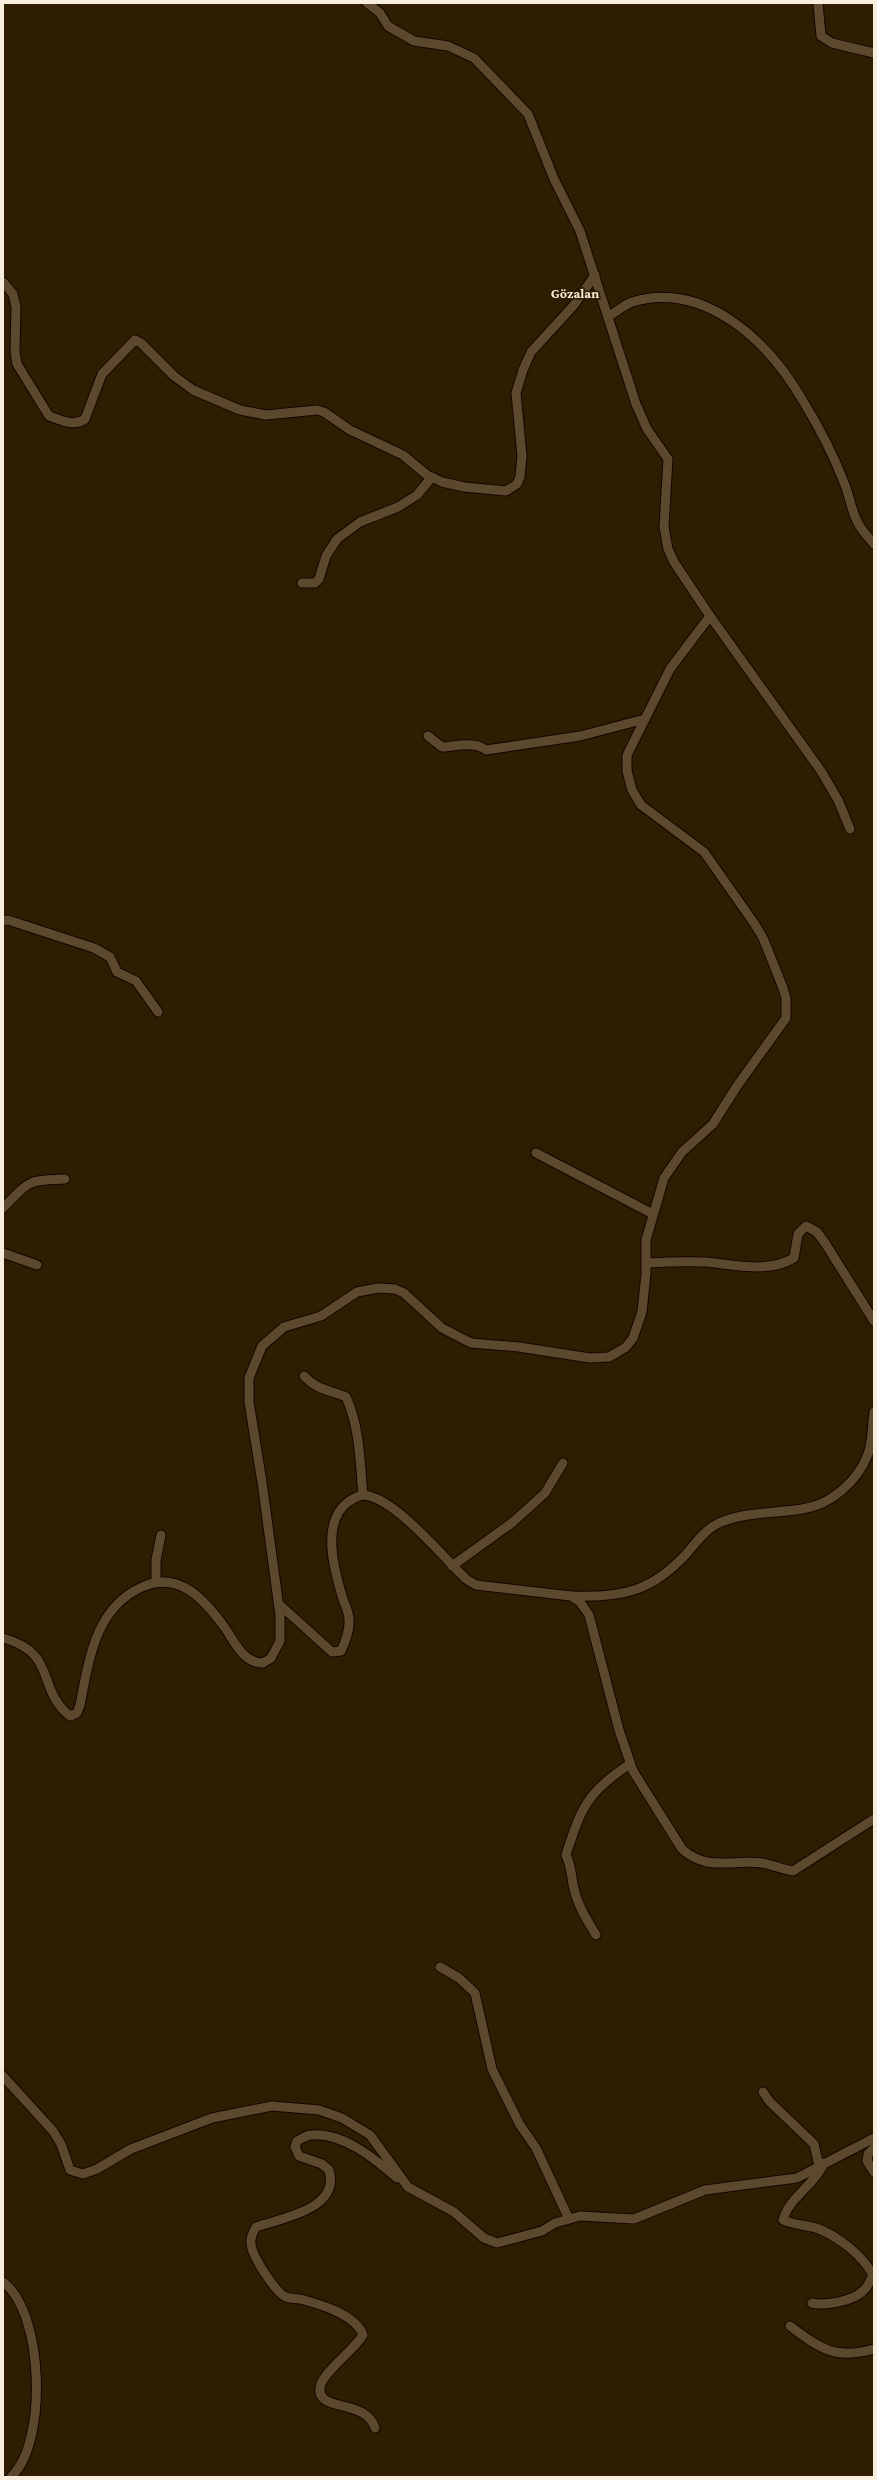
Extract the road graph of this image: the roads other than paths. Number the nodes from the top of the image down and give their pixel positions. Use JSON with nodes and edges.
{"nodes":[{"id":1,"x":367,"y":3,"type":"edge"},
{"id":2,"x":818,"y":3,"type":"edge"},
{"id":3,"x":874,"y":53,"type":"edge"},
{"id":4,"x":595,"y":275,"type":"junction"},
{"id":5,"x":3,"y":282,"type":"edge"},
{"id":6,"x":609,"y":316,"type":"junction"},
{"id":7,"x":432,"y":477,"type":"junction"},
{"id":8,"x":874,"y":544,"type":"edge"},
{"id":9,"x":302,"y":583,"type":"dead end"},
{"id":10,"x":710,"y":616,"type":"junction"},
{"id":11,"x":645,"y":719,"type":"junction"},
{"id":12,"x":428,"y":736,"type":"dead end"},
{"id":13,"x":850,"y":830,"type":"dead end"},
{"id":14,"x":3,"y":920,"type":"edge"},
{"id":15,"x":158,"y":1012,"type":"dead end"},
{"id":16,"x":536,"y":1154,"type":"dead end"},
{"id":17,"x":65,"y":1179,"type":"dead end"},
{"id":18,"x":3,"y":1208,"type":"edge"},
{"id":19,"x":653,"y":1214,"type":"junction"},
{"id":20,"x":3,"y":1253,"type":"edge"},
{"id":21,"x":646,"y":1263,"type":"junction"},
{"id":22,"x":37,"y":1265,"type":"dead end"},
{"id":23,"x":874,"y":1321,"type":"edge"},
{"id":24,"x":304,"y":1376,"type":"dead end"},
{"id":25,"x":874,"y":1412,"type":"edge"},
{"id":26,"x":563,"y":1463,"type":"dead end"},
{"id":27,"x":363,"y":1495,"type":"junction"},
{"id":28,"x":161,"y":1535,"type":"dead end"},
{"id":29,"x":452,"y":1566,"type":"junction"},
{"id":30,"x":156,"y":1581,"type":"junction"},
{"id":31,"x":570,"y":1596,"type":"junction"},
{"id":32,"x":280,"y":1605,"type":"junction"},
{"id":33,"x":3,"y":1638,"type":"edge"},
{"id":34,"x":630,"y":1764,"type":"junction"},
{"id":35,"x":874,"y":1819,"type":"edge"},
{"id":36,"x":596,"y":1935,"type":"dead end"},
{"id":37,"x":440,"y":1967,"type":"dead end"},
{"id":38,"x":3,"y":2076,"type":"edge"},
{"id":39,"x":763,"y":2092,"type":"dead end"},
{"id":40,"x":874,"y":2138,"type":"edge"},
{"id":41,"x":874,"y":2148,"type":"edge"},
{"id":42,"x":822,"y":2165,"type":"junction"},
{"id":43,"x":874,"y":2172,"type":"edge"},
{"id":44,"x":408,"y":2186,"type":"junction"},
{"id":45,"x":569,"y":2219,"type":"junction"},
{"id":46,"x":3,"y":2282,"type":"edge"},
{"id":47,"x":812,"y":2303,"type":"dead end"},
{"id":48,"x":790,"y":2326,"type":"dead end"},
{"id":49,"x":874,"y":2349,"type":"edge"},
{"id":50,"x":375,"y":2428,"type":"dead end"},
{"id":51,"x":11,"y":2477,"type":"edge"}],
"edges":[{"from":1,"to":4,"type":"street"},
{"from":2,"to":3,"type":"street"},
{"from":4,"to":6,"type":"street"},
{"from":4,"to":7,"type":"street"},
{"from":5,"to":7,"type":"street"},
{"from":6,"to":8,"type":"street"},
{"from":6,"to":10,"type":"street"},
{"from":7,"to":9,"type":"street"},
{"from":10,"to":11,"type":"street"},
{"from":10,"to":13,"type":"street"},
{"from":11,"to":12,"type":"street"},
{"from":11,"to":19,"type":"street"},
{"from":14,"to":15,"type":"street"},
{"from":16,"to":19,"type":"street"},
{"from":17,"to":18,"type":"street"},
{"from":19,"to":21,"type":"street"},
{"from":20,"to":22,"type":"street"},
{"from":21,"to":23,"type":"street"},
{"from":21,"to":32,"type":"street"},
{"from":24,"to":27,"type":"street"},
{"from":25,"to":31,"type":"street"},
{"from":26,"to":29,"type":"street"},
{"from":27,"to":29,"type":"street"},
{"from":27,"to":32,"type":"street"},
{"from":28,"to":30,"type":"street"},
{"from":29,"to":31,"type":"street"},
{"from":30,"to":32,"type":"street"},
{"from":30,"to":33,"type":"street"},
{"from":31,"to":34,"type":"street"},
{"from":34,"to":35,"type":"street"},
{"from":34,"to":36,"type":"street"},
{"from":37,"to":45,"type":"street"},
{"from":38,"to":44,"type":"street"},
{"from":39,"to":42,"type":"street"},
{"from":40,"to":42,"type":"street"},
{"from":41,"to":43,"type":"street"},
{"from":42,"to":45,"type":"street"},
{"from":42,"to":47,"type":"street"},
{"from":44,"to":45,"type":"street"},
{"from":44,"to":50,"type":"street"},
{"from":46,"to":51,"type":"street"},
{"from":48,"to":49,"type":"street"}]}
